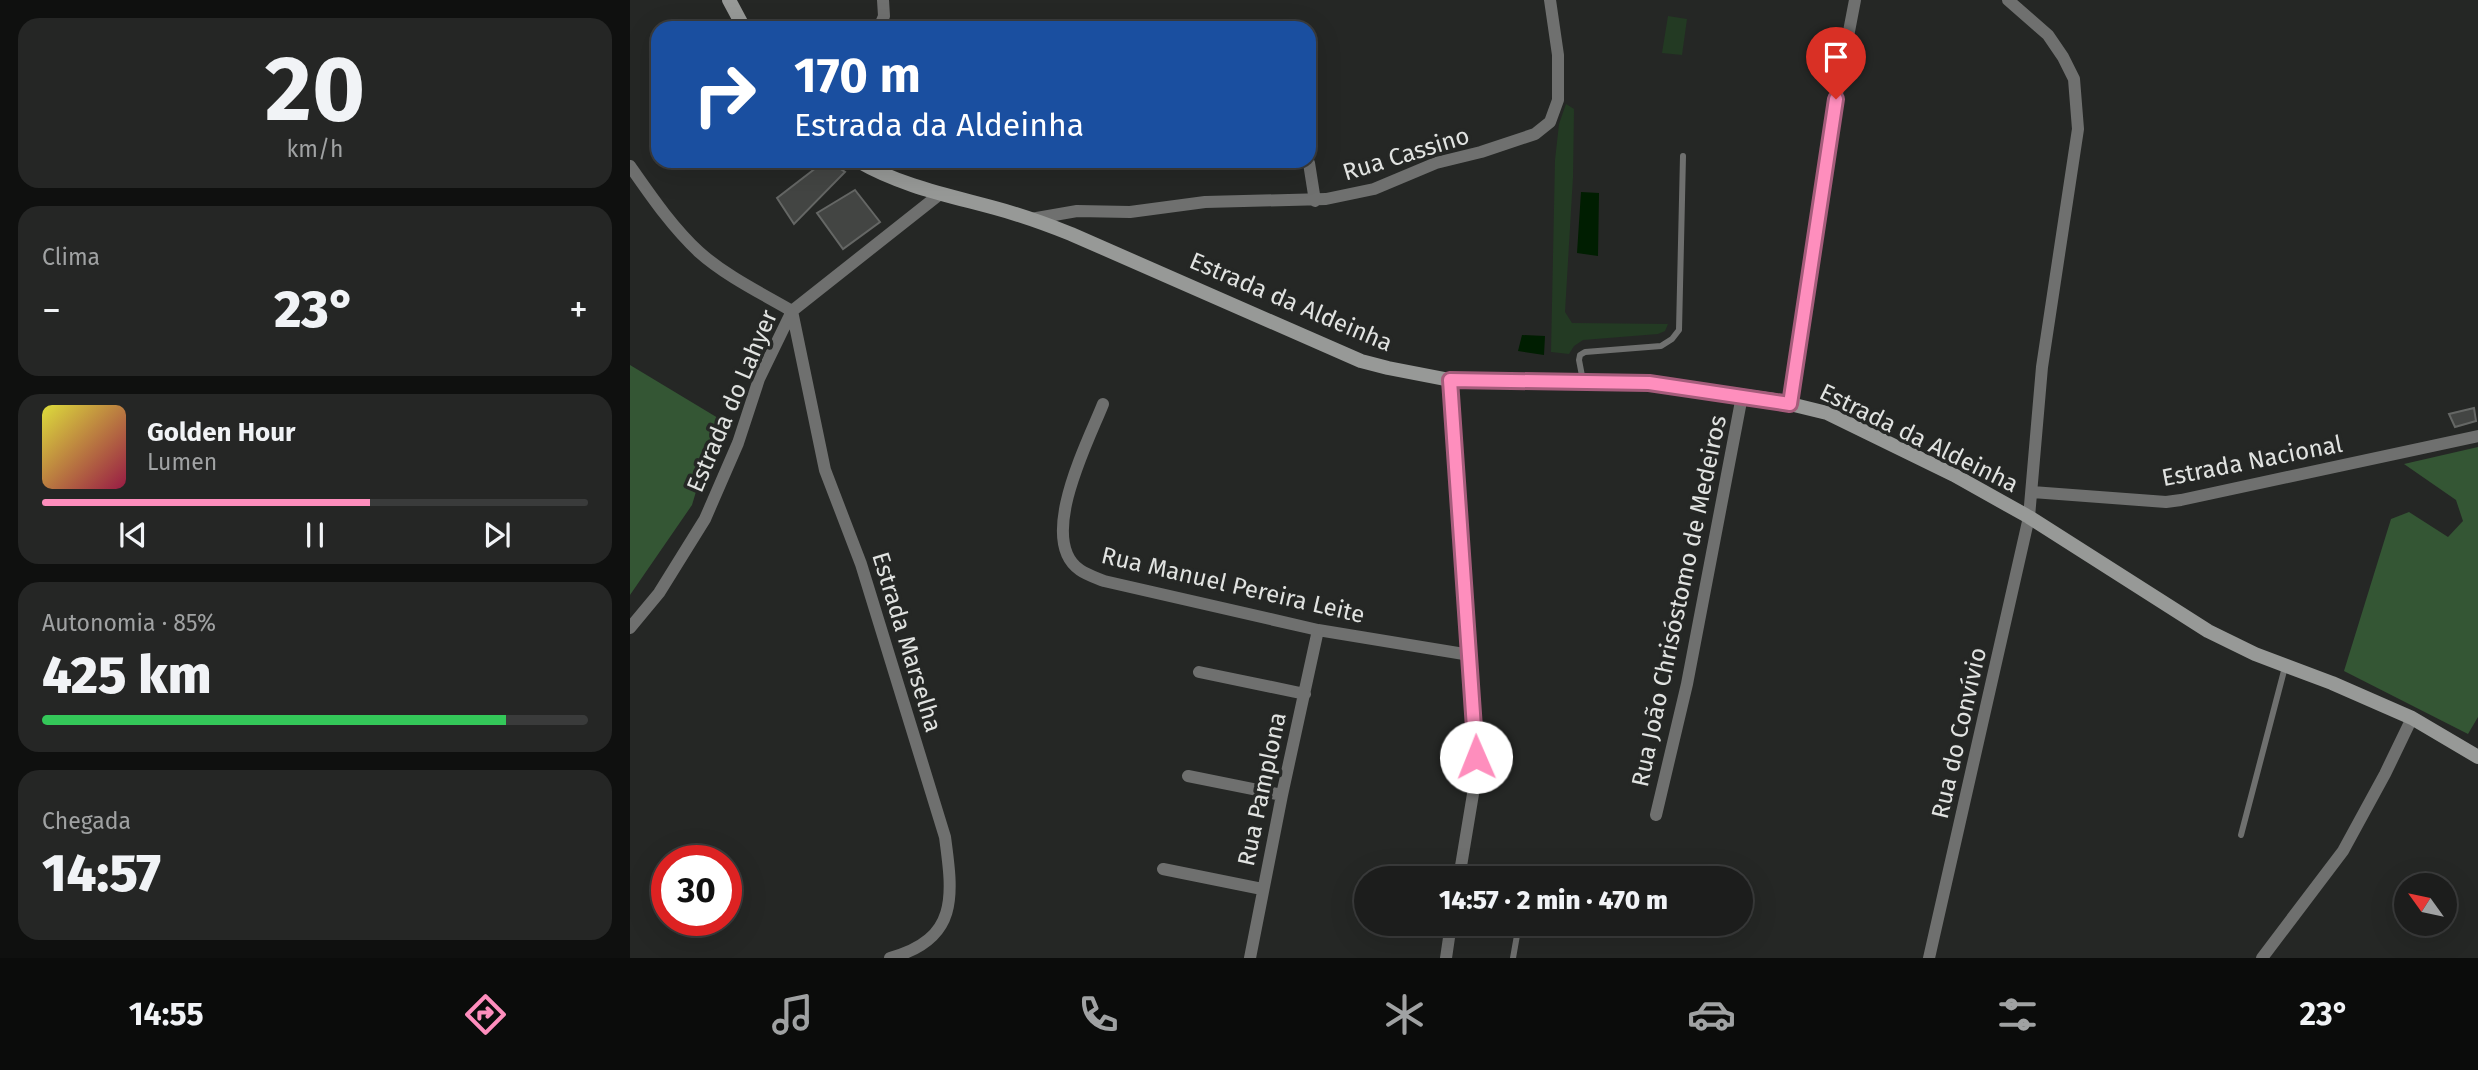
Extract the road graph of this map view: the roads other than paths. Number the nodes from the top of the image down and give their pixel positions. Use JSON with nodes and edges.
{"nodes":[{"id":1,"x":729,"y":0,"type":"edge"},
{"id":2,"x":883,"y":0,"type":"edge"},
{"id":3,"x":1550,"y":0,"type":"edge"},
{"id":4,"x":1854,"y":0,"type":"edge"},
{"id":5,"x":2007,"y":0,"type":"edge"},
{"id":6,"x":740,"y":21,"type":"edge"},
{"id":7,"x":882,"y":21,"type":"edge"},
{"id":8,"x":1683,"y":156,"type":"dead end"},
{"id":9,"x":630,"y":166,"type":"edge"},
{"id":10,"x":871,"y":168,"type":"edge"},
{"id":11,"x":1309,"y":168,"type":"edge"},
{"id":12,"x":940,"y":194,"type":"junction"},
{"id":13,"x":1315,"y":201,"type":"junction"},
{"id":14,"x":1031,"y":219,"type":"junction"},
{"id":15,"x":792,"y":311,"type":"junction"},
{"id":16,"x":1450,"y":380,"type":"junction"},
{"id":17,"x":1583,"y":383,"type":"junction"},
{"id":18,"x":1742,"y":396,"type":"junction"},
{"id":19,"x":1103,"y":404,"type":"dead end"},
{"id":20,"x":1790,"y":404,"type":"junction"},
{"id":21,"x":2478,"y":436,"type":"edge"},
{"id":22,"x":2032,"y":492,"type":"junction"},
{"id":23,"x":2029,"y":517,"type":"junction"},
{"id":24,"x":630,"y":628,"type":"edge"},
{"id":25,"x":1318,"y":630,"type":"junction"},
{"id":26,"x":1470,"y":655,"type":"junction"},
{"id":27,"x":2286,"y":665,"type":"junction"},
{"id":28,"x":1199,"y":671,"type":"dead end"},
{"id":29,"x":1305,"y":694,"type":"junction"},
{"id":30,"x":2412,"y":718,"type":"junction"},
{"id":31,"x":2478,"y":757,"type":"edge"},
{"id":32,"x":1188,"y":776,"type":"dead end"},
{"id":33,"x":1282,"y":795,"type":"junction"},
{"id":34,"x":1656,"y":815,"type":"dead end"},
{"id":35,"x":2241,"y":835,"type":"dead end"},
{"id":36,"x":1461,"y":866,"type":"edge"},
{"id":37,"x":1163,"y":869,"type":"dead end"},
{"id":38,"x":1262,"y":889,"type":"junction"},
{"id":39,"x":1449,"y":936,"type":"edge"},
{"id":40,"x":1517,"y":936,"type":"edge"},
{"id":41,"x":890,"y":958,"type":"edge"},
{"id":42,"x":1250,"y":958,"type":"edge"},
{"id":43,"x":1446,"y":958,"type":"edge"},
{"id":44,"x":1513,"y":958,"type":"edge"},
{"id":45,"x":1930,"y":958,"type":"edge"},
{"id":46,"x":2262,"y":958,"type":"edge"}],
"edges":[{"from":1,"to":6,"type":"street"},
{"from":2,"to":7,"type":"street"},
{"from":3,"to":13,"type":"street","name":"Rua Cassino"},
{"from":4,"to":20,"type":"street"},
{"from":5,"to":22,"type":"street","name":"Rua do Convívio"},
{"from":8,"to":17,"type":"lane"},
{"from":9,"to":15,"type":"street"},
{"from":10,"to":12,"type":"street","name":"Estrada da Aldeinha"},
{"from":11,"to":13,"type":"street"},
{"from":12,"to":14,"type":"street","name":"Estrada da Aldeinha"},
{"from":12,"to":15,"type":"street","name":"Estrada do Lahyer"},
{"from":13,"to":14,"type":"street","name":"Rua Cassino"},
{"from":14,"to":16,"type":"street","name":"Estrada da Aldeinha"},
{"from":15,"to":24,"type":"street","name":"Estrada do Lahyer"},
{"from":15,"to":41,"type":"street","name":"Estrada Marselha"},
{"from":16,"to":17,"type":"street","name":"Estrada da Aldeinha"},
{"from":16,"to":26,"type":"street"},
{"from":17,"to":18,"type":"street","name":"Estrada da Aldeinha"},
{"from":18,"to":20,"type":"street","name":"Estrada da Aldeinha"},
{"from":18,"to":34,"type":"street","name":"Rua João Chrisóstomo de Medeiros"},
{"from":19,"to":25,"type":"street","name":"Rua Manuel Pereira Leite"},
{"from":20,"to":23,"type":"street","name":"Estrada da Aldeinha"},
{"from":21,"to":22,"type":"street","name":"Estrada Nacional"},
{"from":22,"to":23,"type":"street","name":"Rua do Convívio"},
{"from":23,"to":27,"type":"street","name":"Estrada da Aldeinha"},
{"from":23,"to":45,"type":"street","name":"Rua do Convívio"},
{"from":25,"to":26,"type":"street","name":"Rua Manuel Pereira Leite"},
{"from":25,"to":29,"type":"street","name":"Rua Pamplona"},
{"from":26,"to":36,"type":"street"},
{"from":27,"to":30,"type":"street","name":"Estrada da Aldeinha"},
{"from":27,"to":35,"type":"lane"},
{"from":28,"to":29,"type":"street"},
{"from":29,"to":33,"type":"street","name":"Rua Pamplona"},
{"from":30,"to":31,"type":"street","name":"Estrada da Aldeinha"},
{"from":30,"to":46,"type":"street"},
{"from":32,"to":33,"type":"street"},
{"from":33,"to":38,"type":"street","name":"Rua Pamplona"},
{"from":37,"to":38,"type":"street"},
{"from":38,"to":42,"type":"street","name":"Rua Pamplona"},
{"from":39,"to":43,"type":"street"},
{"from":40,"to":44,"type":"lane"}]}
